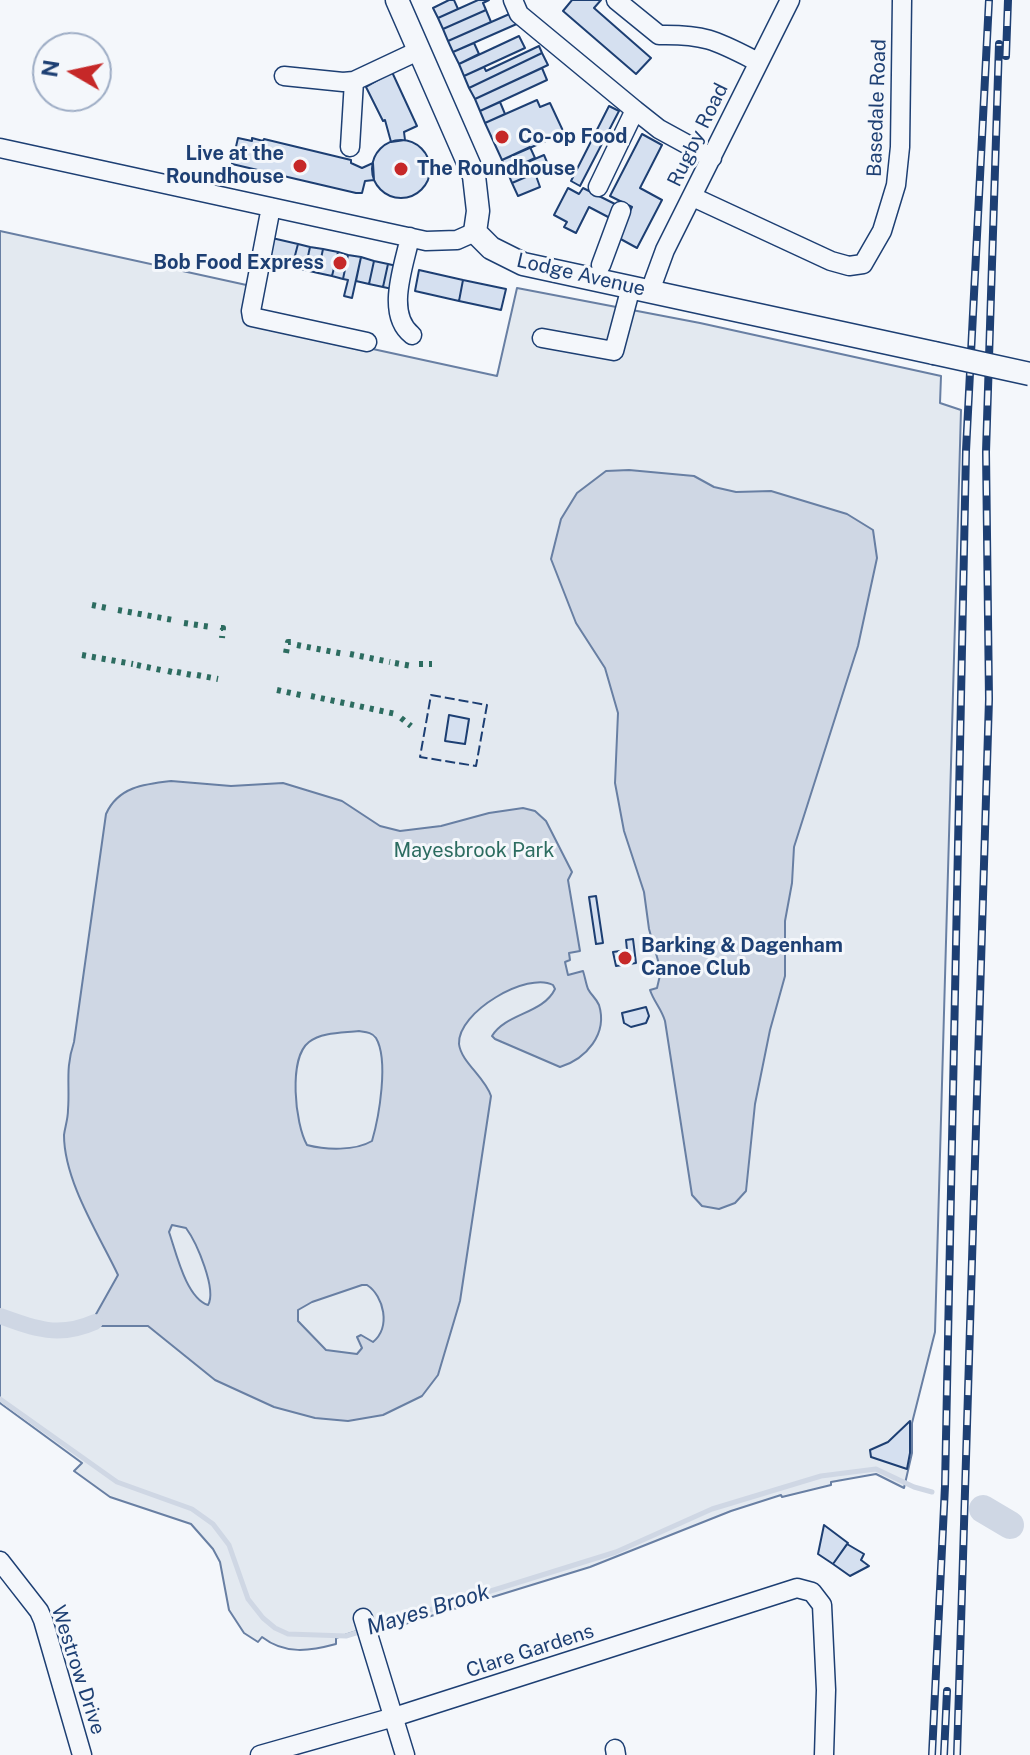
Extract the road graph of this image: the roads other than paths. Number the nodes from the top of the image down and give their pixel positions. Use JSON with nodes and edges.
{"nodes":[{"id":1,"x":397,"y":0,"type":"edge"},
{"id":2,"x":513,"y":0,"type":"edge"},
{"id":3,"x":616,"y":0,"type":"edge"},
{"id":4,"x":790,"y":0,"type":"edge"},
{"id":5,"x":902,"y":0,"type":"edge"},
{"id":6,"x":420,"y":50,"type":"junction"},
{"id":7,"x":758,"y":62,"type":"junction"},
{"id":8,"x":284,"y":76,"type":"dead end"},
{"id":9,"x":354,"y":81,"type":"junction"},
{"id":10,"x":635,"y":110,"type":"junction"},
{"id":11,"x":350,"y":147,"type":"dead end"},
{"id":12,"x":0,"y":148,"type":"edge"},
{"id":13,"x":712,"y":158,"type":"junction"},
{"id":14,"x":598,"y":187,"type":"dead end"},
{"id":15,"x":693,"y":197,"type":"junction"},
{"id":16,"x":271,"y":207,"type":"junction"},
{"id":17,"x":621,"y":211,"type":"dead end"},
{"id":18,"x":475,"y":232,"type":"junction"},
{"id":19,"x":410,"y":237,"type":"junction"},
{"id":20,"x":601,"y":265,"type":"dead end"},
{"id":21,"x":640,"y":289,"type":"junction"},
{"id":22,"x":412,"y":335,"type":"dead end"},
{"id":23,"x":542,"y":338,"type":"dead end"},
{"id":24,"x":367,"y":342,"type":"dead end"},
{"id":25,"x":1030,"y":374,"type":"edge"},
{"id":26,"x":0,"y":1561,"type":"edge"},
{"id":27,"x":363,"y":1618,"type":"dead end"},
{"id":28,"x":394,"y":1717,"type":"junction"},
{"id":29,"x":82,"y":1755,"type":"edge"},
{"id":30,"x":260,"y":1755,"type":"edge"},
{"id":31,"x":405,"y":1755,"type":"edge"},
{"id":32,"x":824,"y":1755,"type":"edge"}],
"edges":[{"from":1,"to":6,"type":"main road"},
{"from":2,"to":10,"type":"street"},
{"from":3,"to":7,"type":"street"},
{"from":4,"to":7,"type":"street","name":"Rugby Road"},
{"from":5,"to":15,"type":"street","name":"Basedale Road"},
{"from":6,"to":9,"type":"street"},
{"from":6,"to":18,"type":"main road"},
{"from":7,"to":13,"type":"street","name":"Rugby Road"},
{"from":8,"to":9,"type":"street"},
{"from":9,"to":11,"type":"street"},
{"from":10,"to":13,"type":"street"},
{"from":10,"to":14,"type":"street"},
{"from":12,"to":16,"type":"street"},
{"from":13,"to":15,"type":"street","name":"Rugby Road"},
{"from":15,"to":21,"type":"street","name":"Rugby Road"},
{"from":16,"to":19,"type":"street"},
{"from":16,"to":24,"type":"street"},
{"from":17,"to":20,"type":"street"},
{"from":18,"to":19,"type":"street"},
{"from":18,"to":21,"type":"main road","name":"Lodge Avenue"},
{"from":19,"to":22,"type":"street"},
{"from":21,"to":23,"type":"street","name":"Rugby Road"},
{"from":21,"to":25,"type":"main road","name":"Lodge Avenue","bridge":true},
{"from":26,"to":29,"type":"street","name":"Westrow Drive"},
{"from":27,"to":28,"type":"street"},
{"from":28,"to":30,"type":"street","name":"Clare Gardens"},
{"from":28,"to":31,"type":"street"},
{"from":28,"to":32,"type":"street","name":"Clare Gardens"}]}
